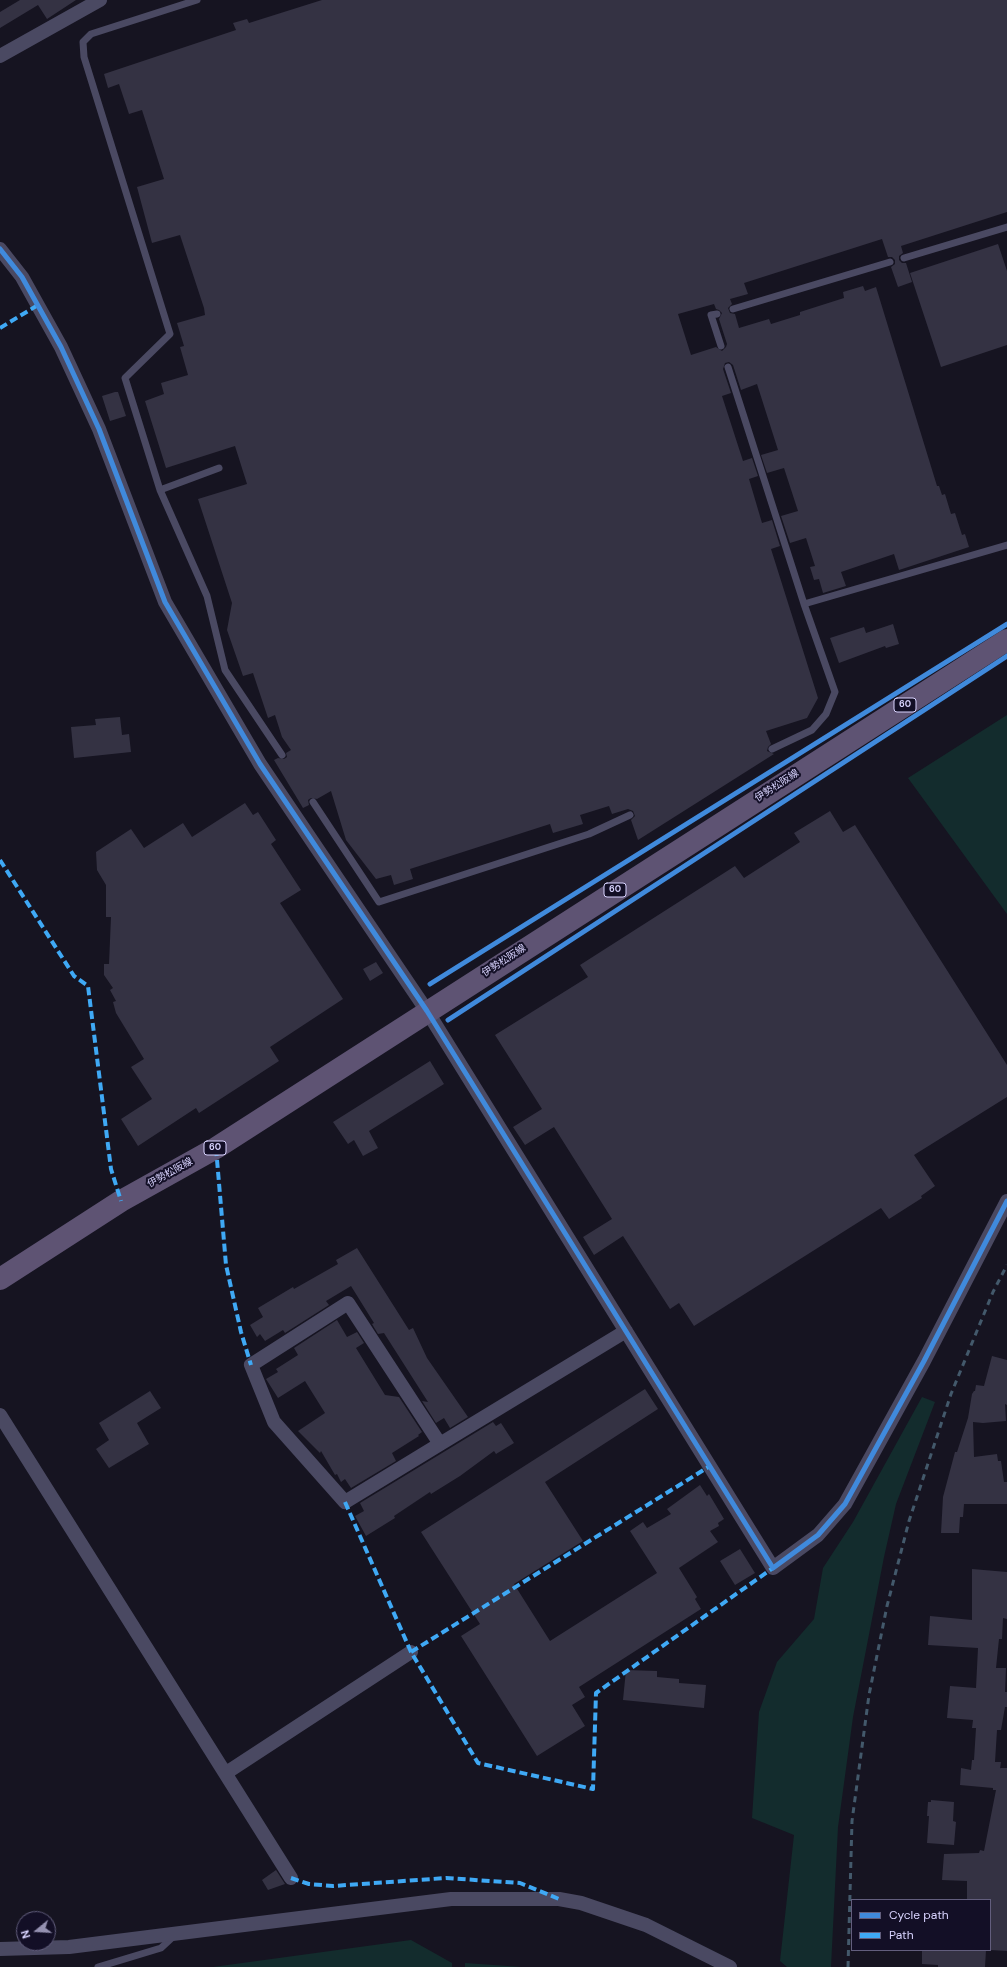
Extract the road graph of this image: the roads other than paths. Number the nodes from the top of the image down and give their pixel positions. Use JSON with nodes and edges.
{"nodes":[{"id":1,"x":100,"y":0,"type":"edge"},
{"id":2,"x":197,"y":0,"type":"edge"},
{"id":3,"x":0,"y":56,"type":"edge"},
{"id":4,"x":1007,"y":227,"type":"edge"},
{"id":5,"x":0,"y":249,"type":"edge"},
{"id":6,"x":904,"y":258,"type":"dead end"},
{"id":7,"x":890,"y":262,"type":"dead end"},
{"id":8,"x":733,"y":309,"type":"dead end"},
{"id":9,"x":717,"y":314,"type":"dead end"},
{"id":10,"x":721,"y":346,"type":"dead end"},
{"id":11,"x":728,"y":367,"type":"dead end"},
{"id":12,"x":219,"y":468,"type":"dead end"},
{"id":13,"x":160,"y":490,"type":"junction"},
{"id":14,"x":1007,"y":545,"type":"edge"},
{"id":15,"x":804,"y":604,"type":"junction"},
{"id":16,"x":1007,"y":640,"type":"edge"},
{"id":17,"x":772,"y":749,"type":"dead end"},
{"id":18,"x":282,"y":755,"type":"dead end"},
{"id":19,"x":313,"y":802,"type":"dead end"},
{"id":20,"x":630,"y":815,"type":"dead end"},
{"id":21,"x":427,"y":1011,"type":"junction"},
{"id":22,"x":1007,"y":1201,"type":"edge"},
{"id":23,"x":0,"y":1279,"type":"edge"},
{"id":24,"x":626,"y":1332,"type":"junction"},
{"id":25,"x":0,"y":1415,"type":"edge"},
{"id":26,"x":440,"y":1444,"type":"junction"},
{"id":27,"x":411,"y":1652,"type":"dead end"},
{"id":28,"x":226,"y":1773,"type":"junction"},
{"id":29,"x":291,"y":1878,"type":"dead end"},
{"id":30,"x":178,"y":1933,"type":"junction"},
{"id":31,"x":0,"y":1949,"type":"edge"},
{"id":32,"x":98,"y":1967,"type":"edge"},
{"id":33,"x":730,"y":1967,"type":"edge"}],
"edges":[{"from":1,"to":3,"type":"street"},
{"from":2,"to":13,"type":"lane"},
{"from":4,"to":6,"type":"lane"},
{"from":5,"to":21,"type":"street"},
{"from":7,"to":8,"type":"lane"},
{"from":9,"to":10,"type":"lane"},
{"from":11,"to":15,"type":"lane"},
{"from":12,"to":13,"type":"lane"},
{"from":13,"to":18,"type":"lane"},
{"from":14,"to":15,"type":"lane"},
{"from":15,"to":17,"type":"lane"},
{"from":16,"to":21,"type":"main road","name":"伊勢松阪線","number":"60"},
{"from":19,"to":20,"type":"lane"},
{"from":21,"to":23,"type":"main road","name":"伊勢松阪線","number":"60"},
{"from":21,"to":24,"type":"street"},
{"from":22,"to":24,"type":"street"},
{"from":24,"to":26,"type":"street"},
{"from":25,"to":28,"type":"street"},
{"from":26,"to":26,"type":"street"},
{"from":27,"to":28,"type":"street"},
{"from":28,"to":29,"type":"street"},
{"from":30,"to":31,"type":"street"},
{"from":30,"to":32,"type":"lane"},
{"from":30,"to":33,"type":"street"}]}
